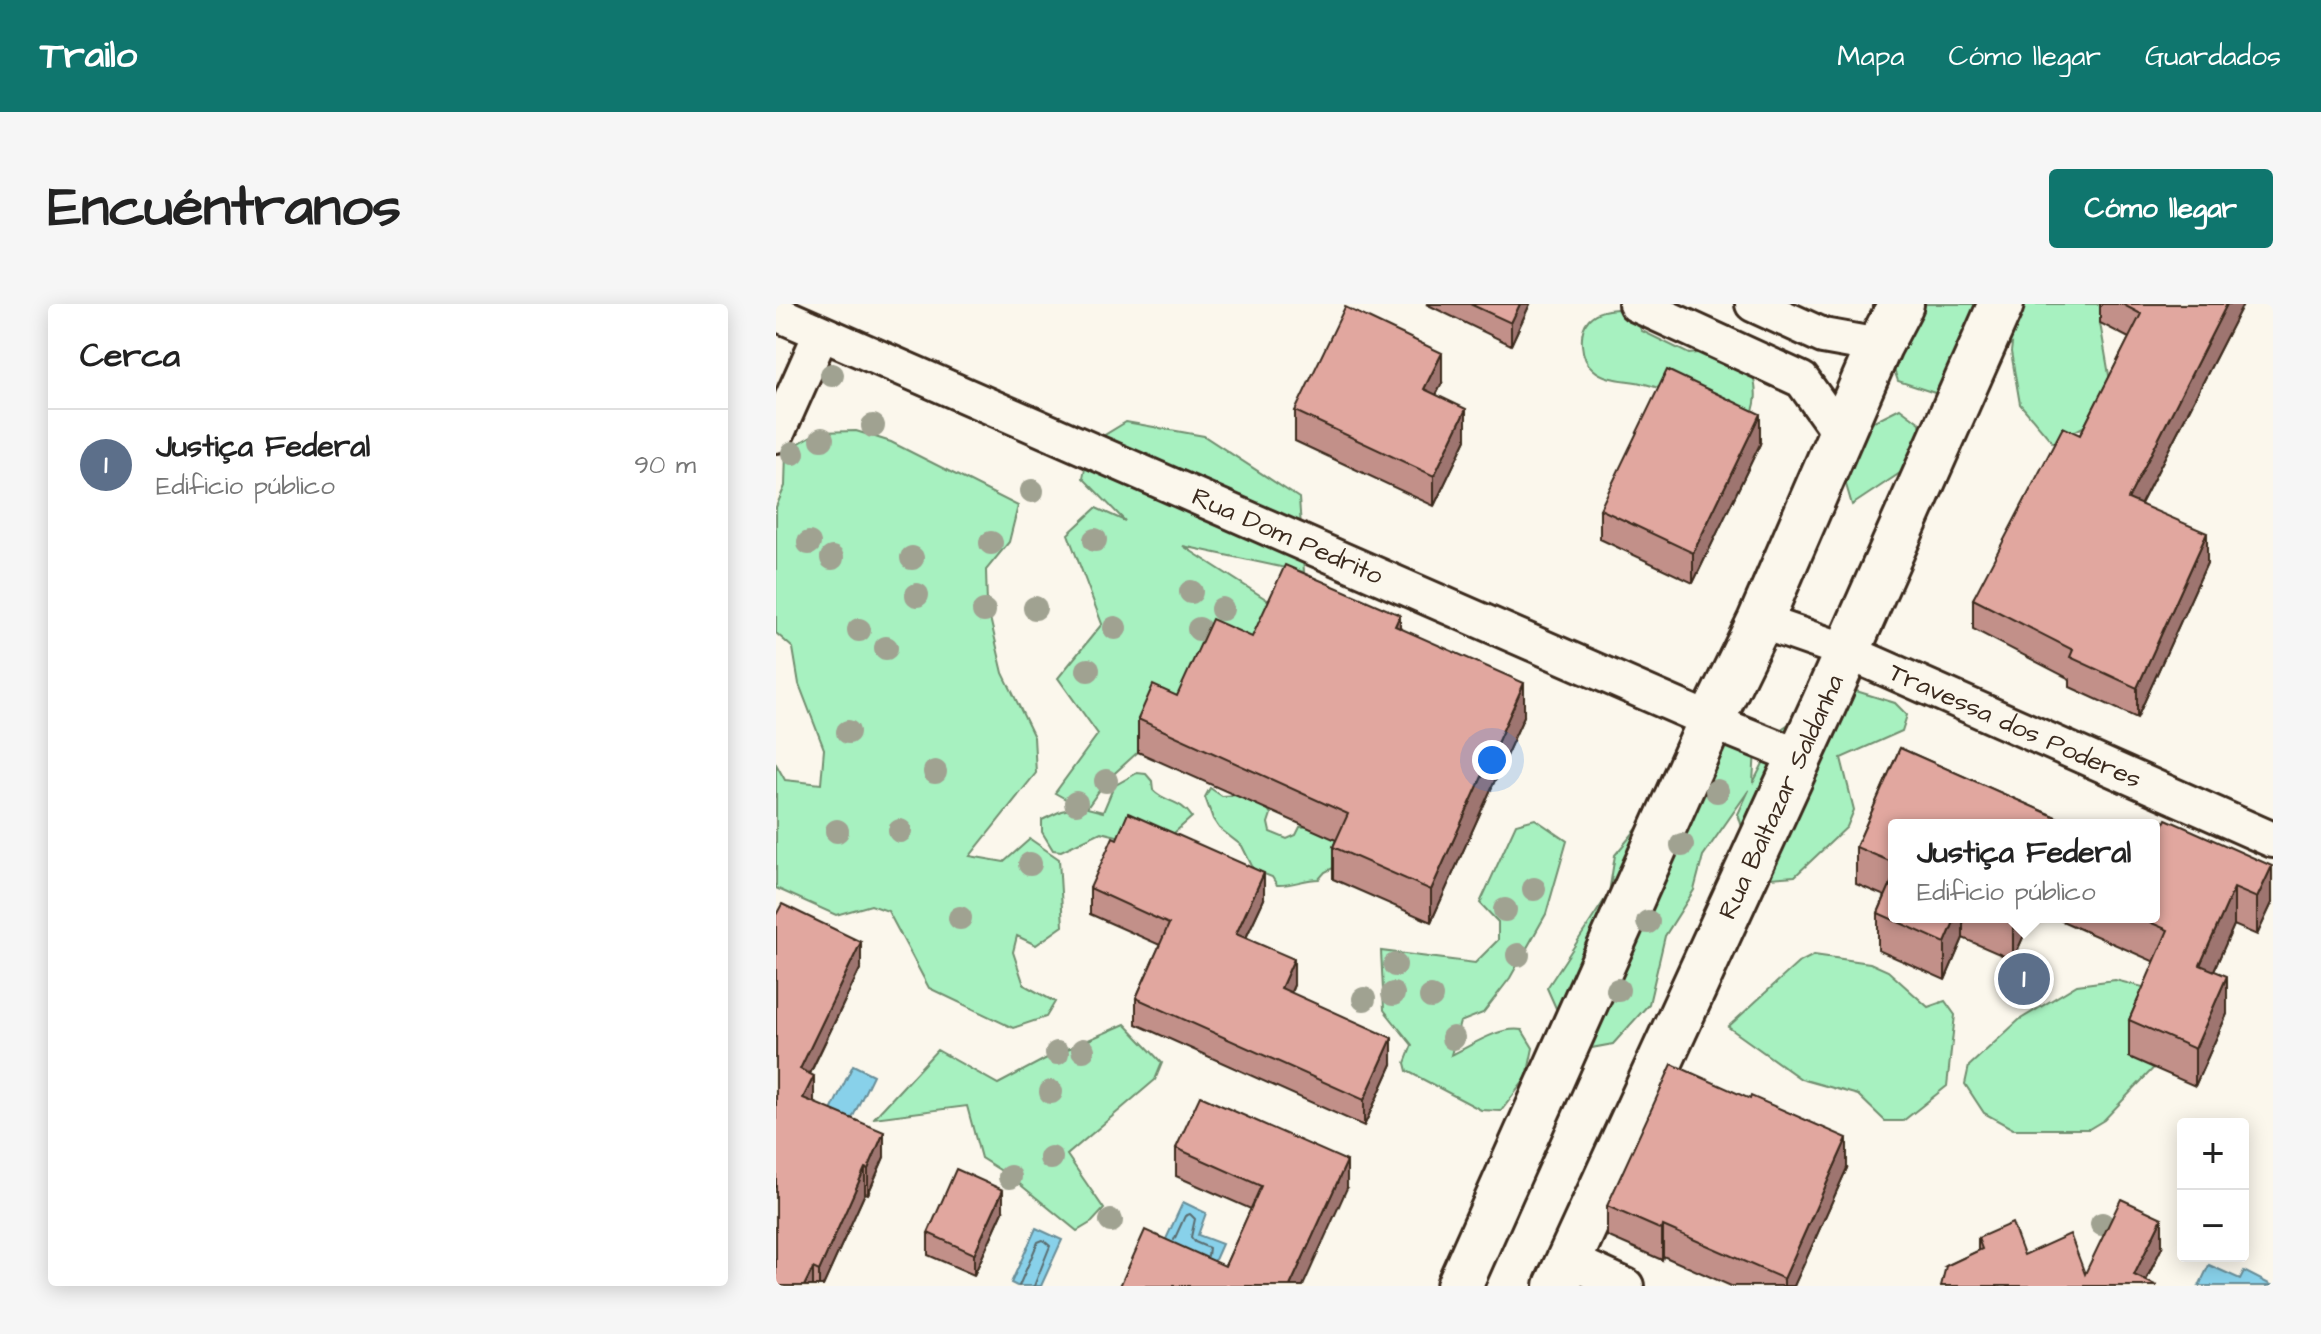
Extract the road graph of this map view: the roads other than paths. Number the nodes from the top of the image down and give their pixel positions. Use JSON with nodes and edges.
{"nodes":[{"id":1,"x":1636,"y":304,"type":"edge"},
{"id":2,"x":1753,"y":304,"type":"edge"},
{"id":3,"x":1901,"y":304,"type":"edge"},
{"id":4,"x":2001,"y":304,"type":"edge"},
{"id":5,"x":776,"y":313,"type":"edge"},
{"id":6,"x":821,"y":334,"type":"junction"},
{"id":7,"x":1879,"y":346,"type":"junction"},
{"id":8,"x":776,"y":435,"type":"edge"},
{"id":9,"x":1841,"y":435,"type":"junction"},
{"id":10,"x":1760,"y":621,"type":"junction"},
{"id":11,"x":1846,"y":651,"type":"junction"},
{"id":12,"x":1711,"y":721,"type":"junction"},
{"id":13,"x":1800,"y":757,"type":"junction"},
{"id":14,"x":2273,"y":840,"type":"edge"},
{"id":15,"x":1563,"y":1273,"type":"edge"},
{"id":16,"x":1459,"y":1286,"type":"edge"},
{"id":17,"x":1626,"y":1286,"type":"edge"}],
"edges":[{"from":1,"to":9,"type":"street"},
{"from":2,"to":7,"type":"street"},
{"from":3,"to":7,"type":"main road"},
{"from":4,"to":11,"type":"main road","name":"Rua Baltazar Saldanha"},
{"from":5,"to":6,"type":"street","name":"Rua Dom Pedrito"},
{"from":6,"to":8,"type":"street"},
{"from":6,"to":12,"type":"street","name":"Rua Dom Pedrito"},
{"from":7,"to":9,"type":"main road"},
{"from":9,"to":10,"type":"main road"},
{"from":10,"to":11,"type":"street","name":"Travessa dos Poderes"},
{"from":10,"to":12,"type":"main road"},
{"from":11,"to":13,"type":"main road","name":"Rua Baltazar Saldanha"},
{"from":11,"to":14,"type":"street","name":"Travessa dos Poderes"},
{"from":12,"to":13,"type":"street","name":"Rua Dom Pedrito"},
{"from":12,"to":16,"type":"main road"},
{"from":13,"to":15,"type":"main road","name":"Rua Baltazar Saldanha"},
{"from":15,"to":17,"type":"street"}]}
